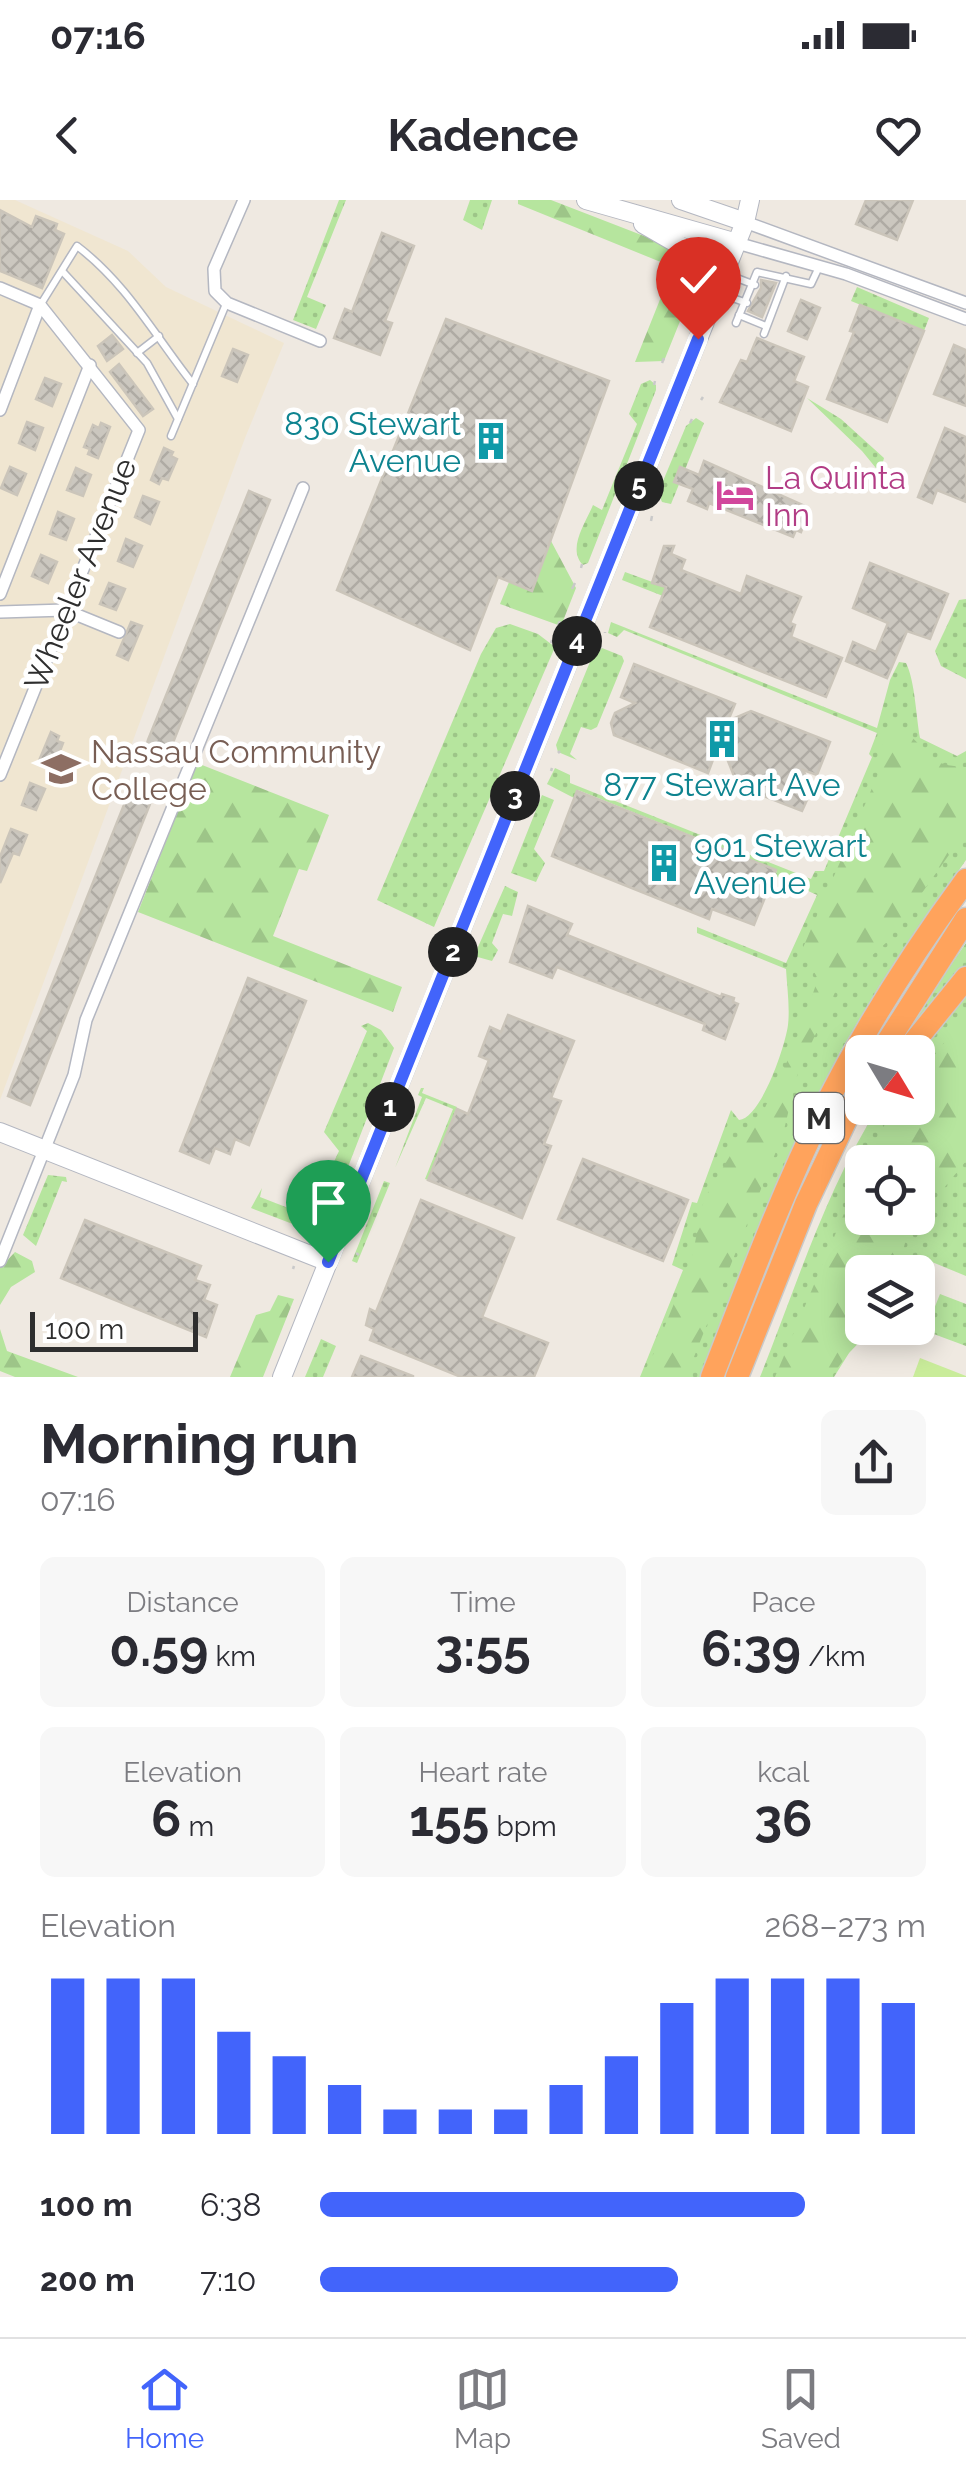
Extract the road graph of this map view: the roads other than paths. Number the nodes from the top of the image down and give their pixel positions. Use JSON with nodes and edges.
{"nodes":[{"id":1,"x":244,"y":200,"type":"edge"},
{"id":2,"x":586,"y":200,"type":"edge"},
{"id":3,"x":681,"y":200,"type":"edge"},
{"id":4,"x":750,"y":200,"type":"edge"},
{"id":5,"x":762,"y":200,"type":"edge"},
{"id":6,"x":620,"y":212,"type":"junction"},
{"id":7,"x":745,"y":222,"type":"junction"},
{"id":8,"x":737,"y":243,"type":"junction"},
{"id":9,"x":819,"y":266,"type":"junction"},
{"id":10,"x":63,"y":272,"type":"junction"},
{"id":11,"x":786,"y":276,"type":"junction"},
{"id":12,"x":721,"y":282,"type":"junction"},
{"id":13,"x":754,"y":284,"type":"junction"},
{"id":14,"x":0,"y":288,"type":"edge"},
{"id":15,"x":966,"y":302,"type":"edge"},
{"id":16,"x":227,"y":303,"type":"junction"},
{"id":17,"x":746,"y":303,"type":"junction"},
{"id":18,"x":40,"y":305,"type":"junction"},
{"id":19,"x":966,"y":319,"type":"edge"},
{"id":20,"x":159,"y":336,"type":"junction"},
{"id":21,"x":320,"y":341,"type":"dead end"},
{"id":22,"x":138,"y":352,"type":"junction"},
{"id":23,"x":90,"y":365,"type":"junction"},
{"id":24,"x":193,"y":384,"type":"junction"},
{"id":25,"x":0,"y":410,"type":"edge"},
{"id":26,"x":178,"y":419,"type":"junction"},
{"id":27,"x":171,"y":436,"type":"dead end"},
{"id":28,"x":303,"y":488,"type":"dead end"},
{"id":29,"x":0,"y":594,"type":"edge"},
{"id":30,"x":65,"y":610,"type":"junction"},
{"id":31,"x":0,"y":612,"type":"edge"},
{"id":32,"x":119,"y":632,"type":"dead end"},
{"id":33,"x":0,"y":775,"type":"edge"},
{"id":34,"x":966,"y":880,"type":"edge"},
{"id":35,"x":966,"y":919,"type":"edge"},
{"id":36,"x":966,"y":978,"type":"edge"},
{"id":37,"x":892,"y":1035,"type":"edge"},
{"id":38,"x":920,"y":1035,"type":"edge"},
{"id":39,"x":845,"y":1122,"type":"edge"},
{"id":40,"x":856,"y":1125,"type":"edge"},
{"id":41,"x":0,"y":1132,"type":"edge"},
{"id":42,"x":46,"y":1150,"type":"junction"},
{"id":43,"x":814,"y":1187,"type":"junction"},
{"id":44,"x":0,"y":1261,"type":"edge"},
{"id":45,"x":328,"y":1262,"type":"junction"},
{"id":46,"x":282,"y":1377,"type":"edge"},
{"id":47,"x":712,"y":1377,"type":"edge"},
{"id":48,"x":737,"y":1377,"type":"edge"}],
"edges":[{"from":1,"to":16,"type":"street"},
{"from":2,"to":6,"type":"main road"},
{"from":3,"to":7,"type":"main road"},
{"from":4,"to":7,"type":"main road"},
{"from":5,"to":7,"type":"main road"},
{"from":6,"to":8,"type":"main road"},
{"from":6,"to":12,"type":"main road"},
{"from":7,"to":8,"type":"main road"},
{"from":7,"to":15,"type":"street"},
{"from":8,"to":9,"type":"street"},
{"from":8,"to":12,"type":"main road"},
{"from":9,"to":11,"type":"lane"},
{"from":9,"to":19,"type":"street"},
{"from":10,"to":18,"type":"lane"},
{"from":10,"to":20,"type":"lane"},
{"from":10,"to":22,"type":"lane"},
{"from":11,"to":13,"type":"lane"},
{"from":11,"to":17,"type":"lane"},
{"from":12,"to":13,"type":"lane"},
{"from":12,"to":17,"type":"lane"},
{"from":12,"to":45,"type":"main road"},
{"from":13,"to":17,"type":"lane"},
{"from":14,"to":18,"type":"street"},
{"from":16,"to":21,"type":"street"},
{"from":16,"to":24,"type":"lane"},
{"from":18,"to":23,"type":"street"},
{"from":18,"to":25,"type":"street"},
{"from":20,"to":22,"type":"lane"},
{"from":20,"to":24,"type":"lane"},
{"from":22,"to":26,"type":"lane"},
{"from":23,"to":29,"type":"street"},
{"from":23,"to":30,"type":"street","name":"Wheeler Avenue"},
{"from":24,"to":26,"type":"lane"},
{"from":26,"to":27,"type":"lane"},
{"from":28,"to":42,"type":"street"},
{"from":30,"to":31,"type":"street"},
{"from":30,"to":32,"type":"street"},
{"from":30,"to":33,"type":"street","name":"Wheeler Avenue"},
{"from":34,"to":47,"type":"highway","number":"M"},
{"from":35,"to":37,"type":"highway"},
{"from":36,"to":38,"type":"highway"},
{"from":39,"to":43,"type":"highway","number":"M"},
{"from":40,"to":43,"type":"highway"},
{"from":41,"to":42,"type":"main road"},
{"from":42,"to":44,"type":"street"},
{"from":42,"to":45,"type":"main road"},
{"from":43,"to":48,"type":"highway","number":"M"},
{"from":45,"to":46,"type":"main road"}]}
